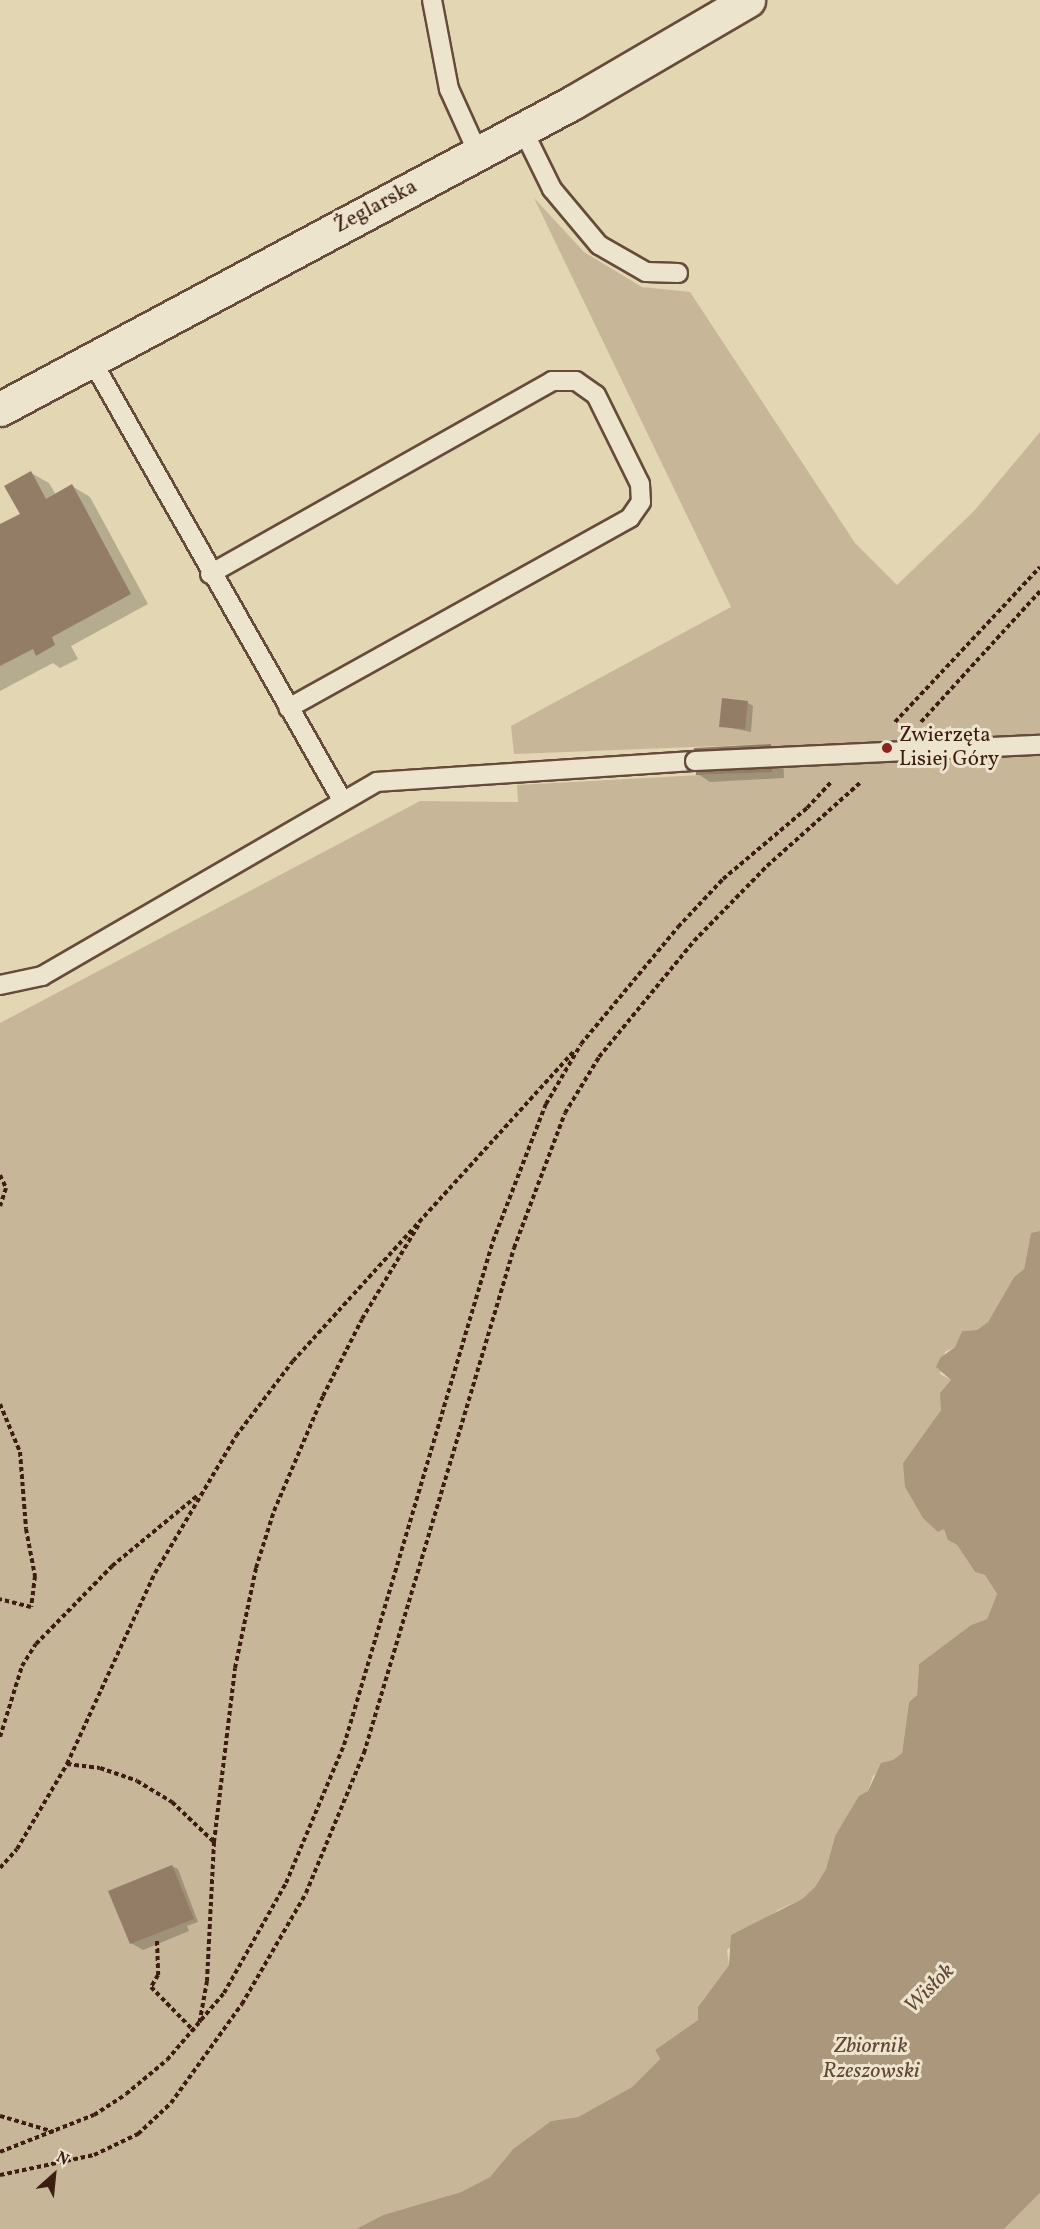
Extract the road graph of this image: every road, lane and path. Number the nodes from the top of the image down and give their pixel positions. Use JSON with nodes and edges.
{"nodes":[{"id":1,"x":432,"y":0,"type":"edge"},
{"id":2,"x":748,"y":0,"type":"edge"},
{"id":3,"x":523,"y":130,"type":"junction"},
{"id":4,"x":478,"y":153,"type":"junction"},
{"id":5,"x":678,"y":273,"type":"dead end"},
{"id":6,"x":91,"y":359,"type":"junction"},
{"id":7,"x":0,"y":409,"type":"edge"},
{"id":8,"x":1040,"y":567,"type":"edge"},
{"id":9,"x":210,"y":574,"type":"junction"},
{"id":10,"x":1040,"y":591,"type":"edge"},
{"id":11,"x":288,"y":708,"type":"junction"},
{"id":12,"x":892,"y":724,"type":"dead end"},
{"id":13,"x":915,"y":729,"type":"dead end"},
{"id":14,"x":1040,"y":745,"type":"edge"},
{"id":15,"x":837,"y":772,"type":"dead end"},
{"id":16,"x":862,"y":781,"type":"dead end"},
{"id":17,"x":342,"y":801,"type":"junction"},
{"id":18,"x":0,"y":985,"type":"edge"},
{"id":19,"x":581,"y":1044,"type":"junction"},
{"id":20,"x":0,"y":1175,"type":"edge"},
{"id":21,"x":0,"y":1206,"type":"edge"},
{"id":22,"x":425,"y":1215,"type":"junction"},
{"id":23,"x":0,"y":1404,"type":"edge"},
{"id":24,"x":200,"y":1492,"type":"junction"},
{"id":25,"x":0,"y":1599,"type":"edge"},
{"id":26,"x":0,"y":1737,"type":"edge"},
{"id":27,"x":67,"y":1764,"type":"junction"},
{"id":28,"x":214,"y":1842,"type":"junction"},
{"id":29,"x":0,"y":1868,"type":"edge"},
{"id":30,"x":157,"y":1941,"type":"dead end"},
{"id":31,"x":199,"y":2026,"type":"junction"},
{"id":32,"x":194,"y":2031,"type":"junction"},
{"id":33,"x":0,"y":2116,"type":"edge"},
{"id":34,"x":54,"y":2132,"type":"junction"},
{"id":35,"x":0,"y":2152,"type":"edge"},
{"id":36,"x":0,"y":2175,"type":"edge"}],
"edges":[{"from":1,"to":4,"type":"lane"},
{"from":2,"to":3,"type":"street","name":"Żeglarska"},
{"from":3,"to":4,"type":"street","name":"Żeglarska"},
{"from":3,"to":5,"type":"lane"},
{"from":4,"to":6,"type":"street","name":"Żeglarska"},
{"from":6,"to":7,"type":"street","name":"Żeglarska"},
{"from":6,"to":9,"type":"lane"},
{"from":8,"to":12,"type":"path"},
{"from":9,"to":11,"type":"lane"},
{"from":9,"to":11,"type":"lane"},
{"from":10,"to":13,"type":"path"},
{"from":11,"to":17,"type":"lane"},
{"from":14,"to":17,"type":"lane","bridge":true},
{"from":15,"to":19,"type":"path"},
{"from":16,"to":36,"type":"path"},
{"from":17,"to":18,"type":"lane"},
{"from":19,"to":22,"type":"path"},
{"from":19,"to":31,"type":"path"},
{"from":20,"to":21,"type":"path"},
{"from":22,"to":24,"type":"path"},
{"from":22,"to":28,"type":"path"},
{"from":23,"to":25,"type":"path"},
{"from":24,"to":26,"type":"path"},
{"from":24,"to":27,"type":"path"},
{"from":27,"to":28,"type":"path"},
{"from":27,"to":29,"type":"path"},
{"from":28,"to":31,"type":"path"},
{"from":30,"to":32,"type":"path"},
{"from":31,"to":32,"type":"path"},
{"from":32,"to":34,"type":"path"},
{"from":33,"to":34,"type":"path"},
{"from":34,"to":35,"type":"path"}]}
